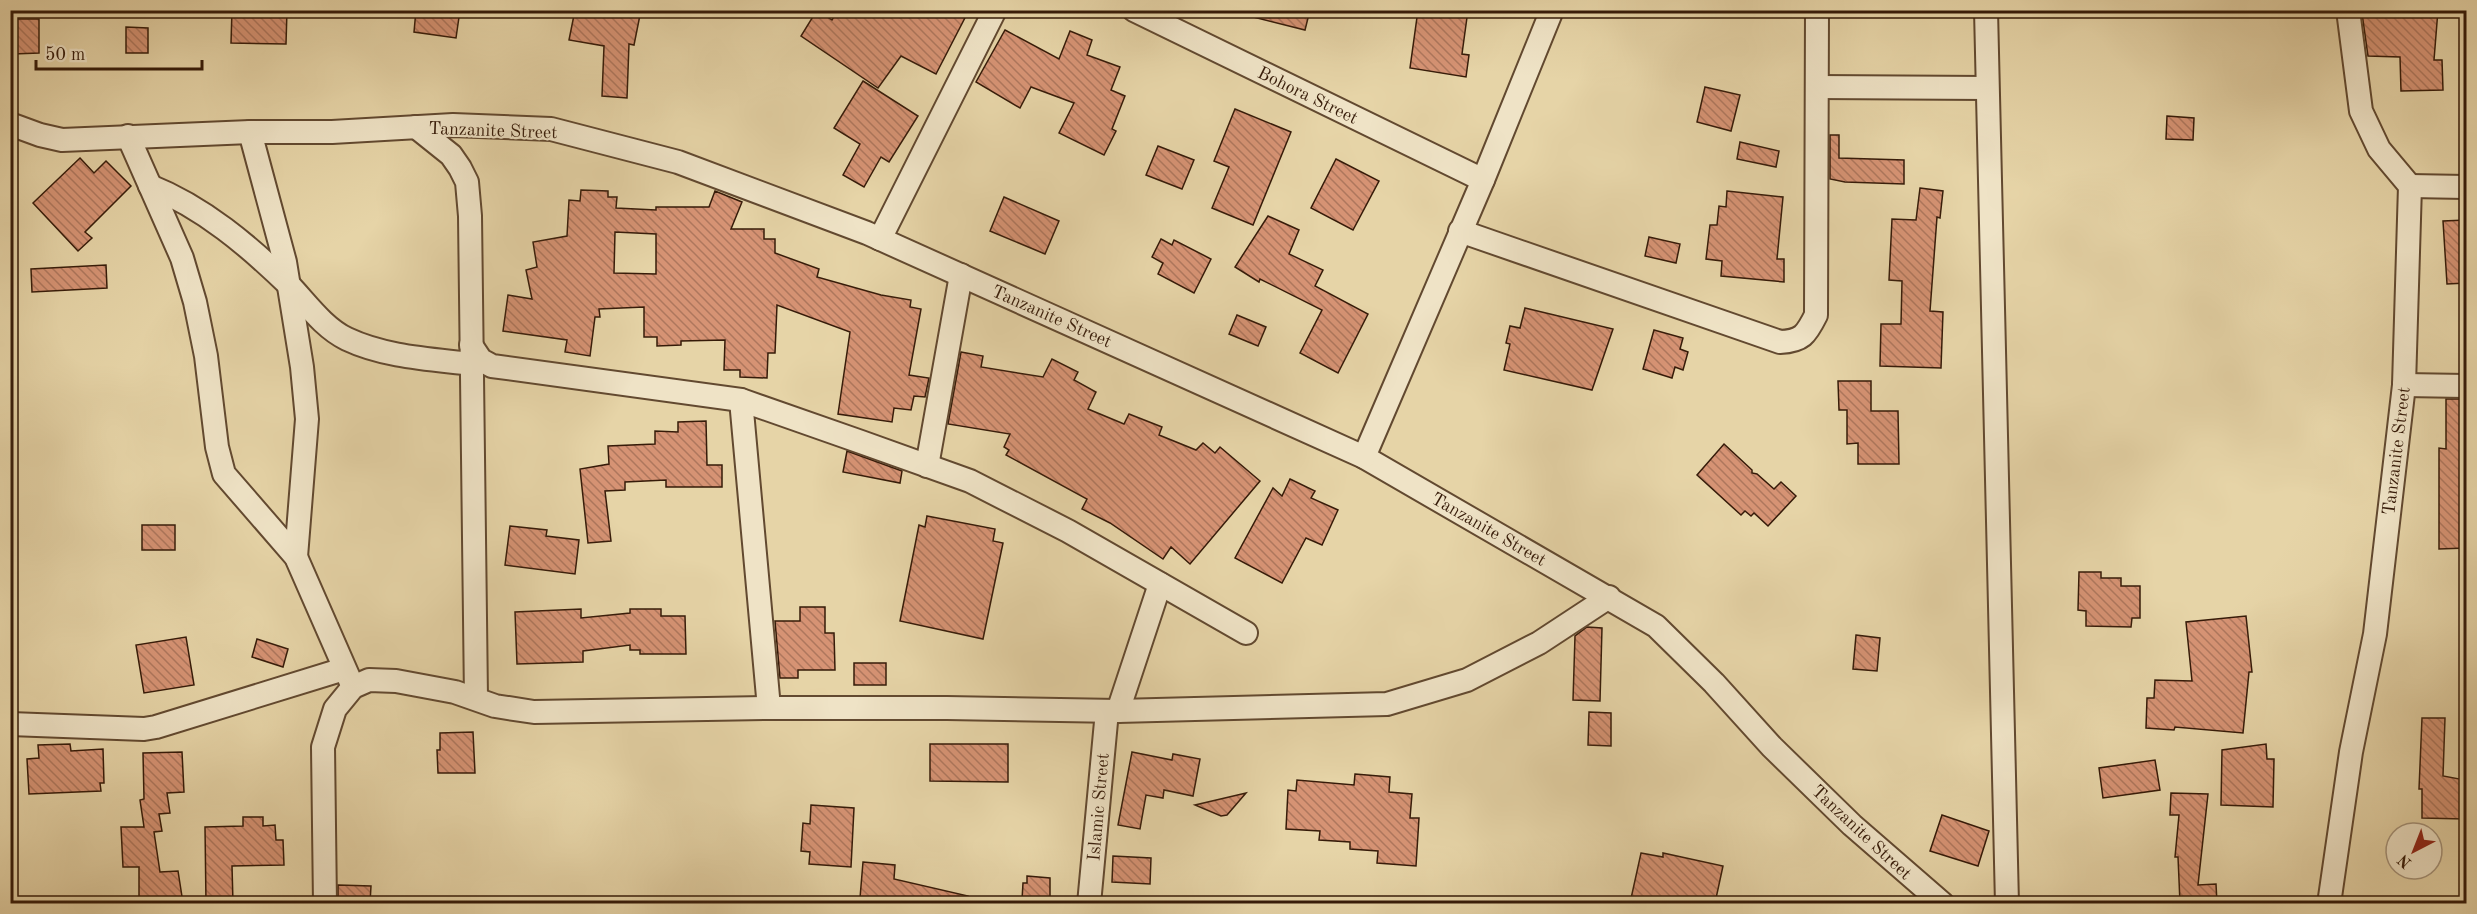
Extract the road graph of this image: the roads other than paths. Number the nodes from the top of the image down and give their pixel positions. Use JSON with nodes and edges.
{"nodes":[{"id":1,"x":995,"y":10,"type":"edge"},
{"id":2,"x":1552,"y":10,"type":"edge"},
{"id":3,"x":1817,"y":10,"type":"edge"},
{"id":4,"x":1986,"y":10,"type":"edge"},
{"id":5,"x":2348,"y":10,"type":"edge"},
{"id":6,"x":1135,"y":11,"type":"edge"},
{"id":7,"x":1817,"y":87,"type":"junction"},
{"id":8,"x":1988,"y":88,"type":"junction"},
{"id":9,"x":10,"y":124,"type":"edge"},
{"id":10,"x":416,"y":127,"type":"junction"},
{"id":11,"x":250,"y":132,"type":"junction"},
{"id":12,"x":128,"y":136,"type":"junction"},
{"id":13,"x":1483,"y":180,"type":"junction"},
{"id":14,"x":150,"y":186,"type":"junction"},
{"id":15,"x":2410,"y":186,"type":"junction"},
{"id":16,"x":2466,"y":187,"type":"edge"},
{"id":17,"x":1460,"y":231,"type":"junction"},
{"id":18,"x":880,"y":239,"type":"junction"},
{"id":19,"x":961,"y":275,"type":"junction"},
{"id":20,"x":289,"y":286,"type":"junction"},
{"id":21,"x":471,"y":354,"type":"junction"},
{"id":22,"x":2404,"y":385,"type":"junction"},
{"id":23,"x":2466,"y":386,"type":"edge"},
{"id":24,"x":741,"y":400,"type":"junction"},
{"id":25,"x":1364,"y":457,"type":"junction"},
{"id":26,"x":927,"y":466,"type":"junction"},
{"id":27,"x":296,"y":557,"type":"junction"},
{"id":28,"x":1160,"y":584,"type":"junction"},
{"id":29,"x":1609,"y":597,"type":"junction"},
{"id":30,"x":1245,"y":633,"type":"dead end"},
{"id":31,"x":349,"y":678,"type":"junction"},
{"id":32,"x":476,"y":698,"type":"junction"},
{"id":33,"x":769,"y":708,"type":"junction"},
{"id":34,"x":1112,"y":711,"type":"junction"},
{"id":35,"x":10,"y":724,"type":"edge"},
{"id":36,"x":325,"y":903,"type":"edge"},
{"id":37,"x":1089,"y":903,"type":"edge"},
{"id":38,"x":1943,"y":903,"type":"edge"},
{"id":39,"x":2007,"y":903,"type":"edge"},
{"id":40,"x":2329,"y":903,"type":"edge"}],
"edges":[{"from":1,"to":18,"type":"street"},
{"from":2,"to":13,"type":"street"},
{"from":3,"to":7,"type":"street"},
{"from":4,"to":8,"type":"street"},
{"from":5,"to":15,"type":"street"},
{"from":6,"to":13,"type":"street","name":"Bohora Street"},
{"from":7,"to":8,"type":"street"},
{"from":7,"to":17,"type":"street"},
{"from":8,"to":39,"type":"street"},
{"from":9,"to":12,"type":"street","name":"Tanzanite Street"},
{"from":10,"to":11,"type":"street","name":"Tanzanite Street"},
{"from":10,"to":18,"type":"street","name":"Tanzanite Street"},
{"from":10,"to":21,"type":"street"},
{"from":11,"to":12,"type":"street","name":"Tanzanite Street"},
{"from":11,"to":20,"type":"street"},
{"from":12,"to":14,"type":"street"},
{"from":13,"to":17,"type":"street"},
{"from":14,"to":20,"type":"street"},
{"from":14,"to":27,"type":"street"},
{"from":15,"to":16,"type":"street"},
{"from":15,"to":22,"type":"street","name":"Tanzanite Street"},
{"from":17,"to":25,"type":"street"},
{"from":18,"to":19,"type":"street","name":"Tanzanite Street"},
{"from":19,"to":25,"type":"street","name":"Tanzanite Street"},
{"from":19,"to":26,"type":"street"},
{"from":20,"to":21,"type":"street"},
{"from":20,"to":27,"type":"street"},
{"from":21,"to":24,"type":"street"},
{"from":21,"to":32,"type":"street"},
{"from":22,"to":23,"type":"street"},
{"from":22,"to":40,"type":"street","name":"Tanzanite Street"},
{"from":24,"to":26,"type":"street"},
{"from":24,"to":33,"type":"street"},
{"from":25,"to":29,"type":"street","name":"Tanzanite Street"},
{"from":26,"to":28,"type":"street"},
{"from":27,"to":31,"type":"street"},
{"from":28,"to":30,"type":"street"},
{"from":28,"to":34,"type":"street","name":"Islamic Street"},
{"from":29,"to":34,"type":"street"},
{"from":29,"to":38,"type":"street","name":"Tanzanite Street"},
{"from":31,"to":32,"type":"street"},
{"from":31,"to":35,"type":"street"},
{"from":31,"to":36,"type":"street"},
{"from":32,"to":33,"type":"street"},
{"from":33,"to":34,"type":"street"},
{"from":34,"to":37,"type":"street","name":"Islamic Street"}]}
